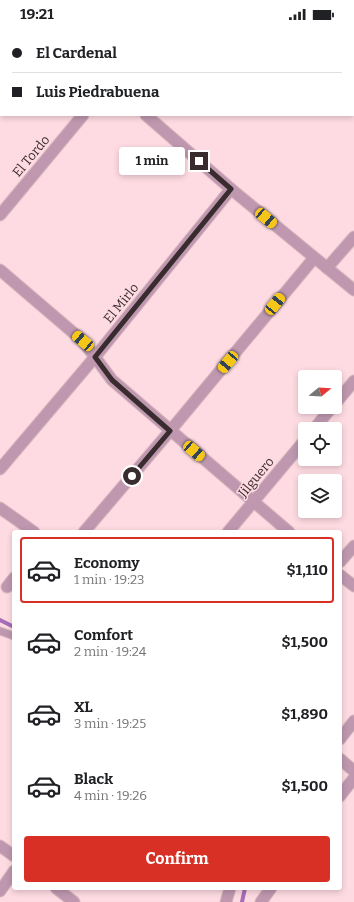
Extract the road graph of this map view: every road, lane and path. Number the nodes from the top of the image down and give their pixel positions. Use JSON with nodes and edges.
{"nodes":[{"id":1,"x":82,"y":116,"type":"edge"},
{"id":2,"x":147,"y":116,"type":"edge"},
{"id":3,"x":231,"y":189,"type":"junction"},
{"id":4,"x":0,"y":215,"type":"edge"},
{"id":5,"x":354,"y":237,"type":"edge"},
{"id":6,"x":314,"y":258,"type":"junction"},
{"id":7,"x":327,"y":268,"type":"junction"},
{"id":8,"x":0,"y":270,"type":"edge"},
{"id":9,"x":354,"y":290,"type":"edge"},
{"id":10,"x":95,"y":357,"type":"junction"},
{"id":11,"x":354,"y":381,"type":"edge"},
{"id":12,"x":342,"y":396,"type":"edge"},
{"id":13,"x":326,"y":414,"type":"edge"},
{"id":14,"x":320,"y":422,"type":"edge"},
{"id":15,"x":170,"y":431,"type":"junction"},
{"id":16,"x":298,"y":448,"type":"edge"},
{"id":17,"x":0,"y":469,"type":"edge"},
{"id":18,"x":253,"y":502,"type":"junction"},
{"id":19,"x":0,"y":508,"type":"edge"},
{"id":20,"x":31,"y":530,"type":"edge"},
{"id":21,"x":86,"y":530,"type":"edge"},
{"id":22,"x":230,"y":530,"type":"edge"},
{"id":23,"x":287,"y":530,"type":"edge"},
{"id":24,"x":354,"y":546,"type":"edge"},
{"id":25,"x":342,"y":560,"type":"edge"},
{"id":26,"x":342,"y":577,"type":"edge"},
{"id":27,"x":354,"y":586,"type":"edge"},
{"id":28,"x":0,"y":631,"type":"edge"},
{"id":29,"x":12,"y":635,"type":"edge"},
{"id":30,"x":354,"y":721,"type":"edge"},
{"id":31,"x":342,"y":736,"type":"edge"},
{"id":32,"x":342,"y":761,"type":"edge"},
{"id":33,"x":354,"y":771,"type":"edge"},
{"id":34,"x":354,"y":778,"type":"edge"},
{"id":35,"x":342,"y":793,"type":"edge"},
{"id":36,"x":0,"y":846,"type":"edge"},
{"id":37,"x":12,"y":855,"type":"edge"},
{"id":38,"x":12,"y":874,"type":"edge"},
{"id":39,"x":59,"y":890,"type":"edge"},
{"id":40,"x":229,"y":890,"type":"edge"},
{"id":41,"x":270,"y":890,"type":"edge"},
{"id":42,"x":0,"y":891,"type":"edge"},
{"id":43,"x":74,"y":902,"type":"edge"},
{"id":44,"x":226,"y":902,"type":"edge"},
{"id":45,"x":261,"y":902,"type":"edge"}],
"edges":[{"from":1,"to":4,"type":"street","name":"El Tordo"},
{"from":2,"to":3,"type":"street"},
{"from":3,"to":6,"type":"street"},
{"from":3,"to":10,"type":"street","name":"El Mirlo"},
{"from":5,"to":7,"type":"street"},
{"from":6,"to":7,"type":"street"},
{"from":6,"to":15,"type":"street"},
{"from":7,"to":9,"type":"street"},
{"from":8,"to":10,"type":"street"},
{"from":10,"to":15,"type":"street"},
{"from":10,"to":17,"type":"street","name":"El Mirlo"},
{"from":11,"to":12,"type":"street"},
{"from":13,"to":14,"type":"street"},
{"from":15,"to":18,"type":"street"},
{"from":15,"to":21,"type":"street"},
{"from":16,"to":18,"type":"street","name":"Jilguero"},
{"from":18,"to":22,"type":"street","name":"Jilguero"},
{"from":18,"to":23,"type":"street"},
{"from":19,"to":20,"type":"street"},
{"from":24,"to":25,"type":"street"},
{"from":26,"to":27,"type":"street"},
{"from":28,"to":29,"type":"lane"},
{"from":30,"to":31,"type":"street"},
{"from":32,"to":33,"type":"street"},
{"from":34,"to":35,"type":"street"},
{"from":36,"to":37,"type":"street"},
{"from":38,"to":42,"type":"street"},
{"from":39,"to":43,"type":"street"},
{"from":40,"to":44,"type":"street"},
{"from":41,"to":45,"type":"street"}]}
